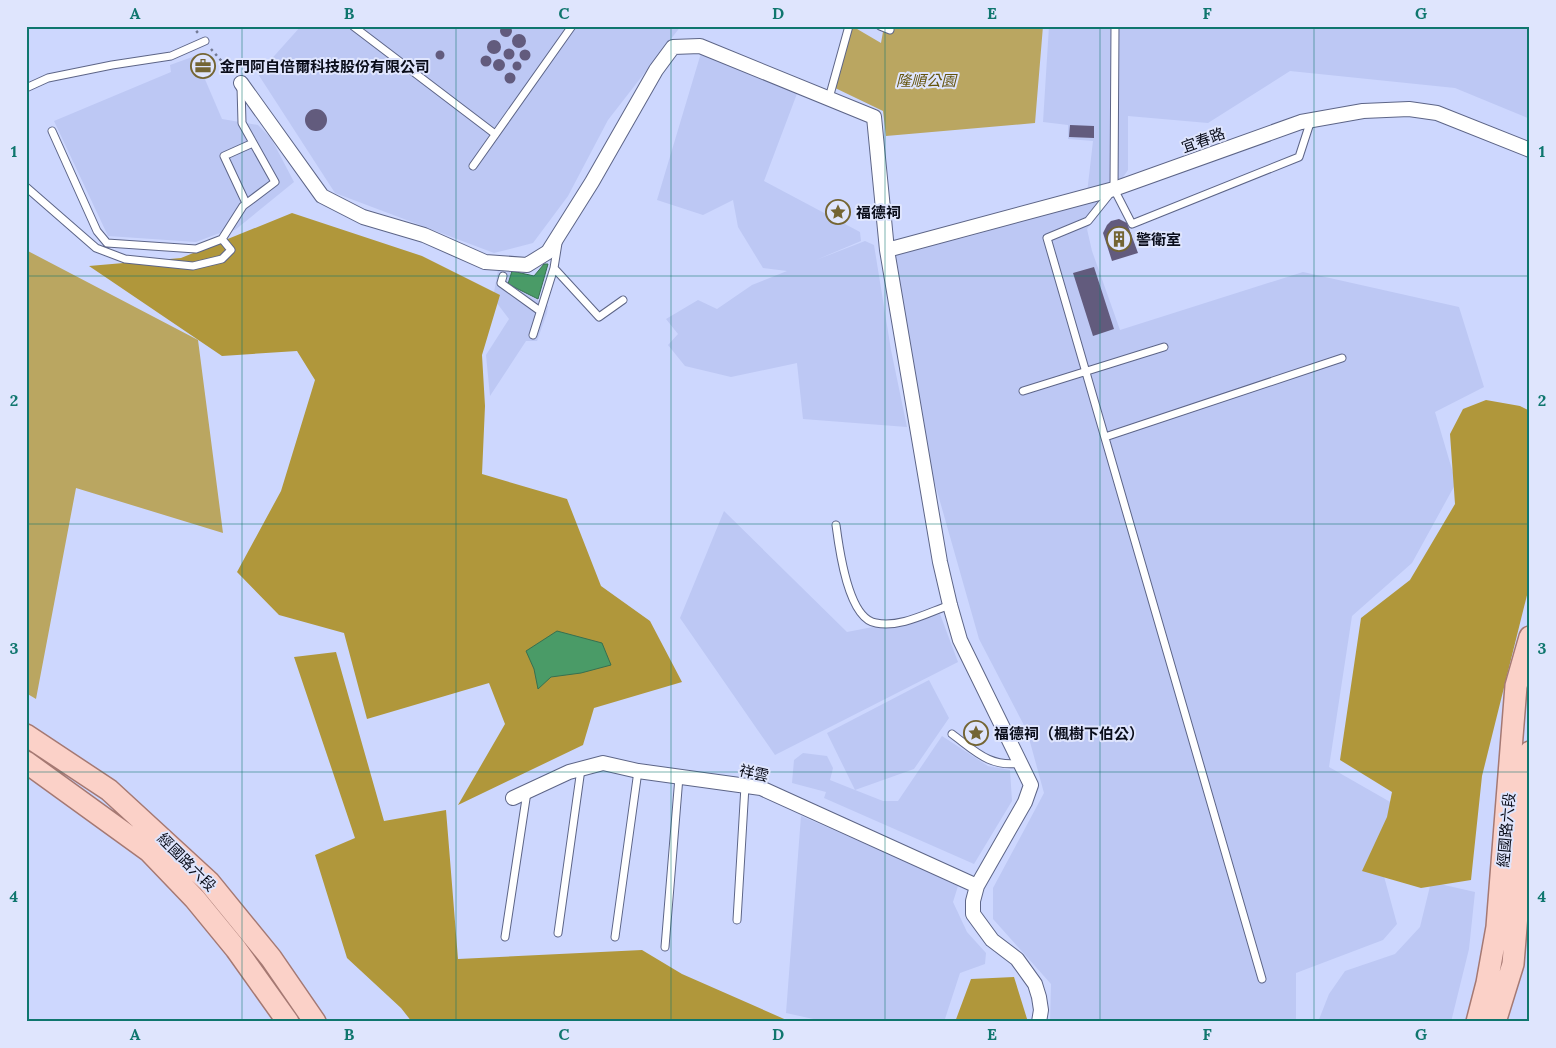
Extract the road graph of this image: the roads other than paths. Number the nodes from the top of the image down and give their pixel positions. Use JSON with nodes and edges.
{"nodes":[{"id":1,"x":354,"y":26,"type":"edge"},
{"id":2,"x":572,"y":26,"type":"edge"},
{"id":3,"x":849,"y":26,"type":"edge"},
{"id":4,"x":880,"y":26,"type":"edge"},
{"id":5,"x":1115,"y":26,"type":"edge"},
{"id":6,"x":890,"y":30,"type":"dead end"},
{"id":7,"x":204,"y":41,"type":"road end"},
{"id":8,"x":241,"y":82,"type":"joint"},
{"id":9,"x":26,"y":88,"type":"edge"},
{"id":10,"x":829,"y":98,"type":"junction"},
{"id":11,"x":1311,"y":120,"type":"junction"},
{"id":12,"x":52,"y":131,"type":"dead end"},
{"id":13,"x":495,"y":134,"type":"junction"},
{"id":14,"x":253,"y":144,"type":"junction"},
{"id":15,"x":1530,"y":150,"type":"edge"},
{"id":16,"x":473,"y":166,"type":"dead end"},
{"id":17,"x":26,"y":187,"type":"edge"},
{"id":18,"x":1114,"y":189,"type":"junction"},
{"id":19,"x":246,"y":203,"type":"junction"},
{"id":20,"x":560,"y":232,"type":"junction"},
{"id":21,"x":222,"y":239,"type":"junction"},
{"id":22,"x":887,"y":250,"type":"junction"},
{"id":23,"x":554,"y":268,"type":"junction"},
{"id":24,"x":503,"y":276,"type":"dead end"},
{"id":25,"x":623,"y":300,"type":"dead end"},
{"id":26,"x":540,"y":311,"type":"junction"},
{"id":27,"x":533,"y":335,"type":"dead end"},
{"id":28,"x":1164,"y":346,"type":"dead end"},
{"id":29,"x":1342,"y":358,"type":"dead end"},
{"id":30,"x":1086,"y":371,"type":"junction"},
{"id":31,"x":1023,"y":391,"type":"dead end"},
{"id":32,"x":1105,"y":437,"type":"junction"},
{"id":33,"x":836,"y":525,"type":"dead end"},
{"id":34,"x":950,"y":606,"type":"junction"},
{"id":35,"x":1530,"y":637,"type":"edge"},
{"id":36,"x":952,"y":734,"type":"dead end"},
{"id":37,"x":26,"y":735,"type":"edge"},
{"id":38,"x":1530,"y":752,"type":"edge"},
{"id":39,"x":26,"y":762,"type":"edge"},
{"id":40,"x":1021,"y":763,"type":"junction"},
{"id":41,"x":581,"y":769,"type":"junction"},
{"id":42,"x":638,"y":771,"type":"junction"},
{"id":43,"x":679,"y":776,"type":"junction"},
{"id":44,"x":745,"y":786,"type":"junction"},
{"id":45,"x":527,"y":792,"type":"junction"},
{"id":46,"x":513,"y":798,"type":"dead end"},
{"id":47,"x":200,"y":873,"type":"junction"},
{"id":48,"x":183,"y":886,"type":"junction"},
{"id":49,"x":978,"y":886,"type":"junction"},
{"id":50,"x":737,"y":920,"type":"dead end"},
{"id":51,"x":558,"y":933,"type":"dead end"},
{"id":52,"x":505,"y":937,"type":"dead end"},
{"id":53,"x":615,"y":937,"type":"dead end"},
{"id":54,"x":665,"y":947,"type":"dead end"},
{"id":55,"x":1262,"y":979,"type":"dead end"},
{"id":56,"x":288,"y":1022,"type":"edge"},
{"id":57,"x":315,"y":1022,"type":"edge"},
{"id":58,"x":1039,"y":1022,"type":"edge"},
{"id":59,"x":1477,"y":1022,"type":"edge"},
{"id":60,"x":1495,"y":1022,"type":"edge"}],
"edges":[{"from":1,"to":13,"type":"lane"},
{"from":2,"to":13,"type":"lane"},
{"from":3,"to":10,"type":"lane"},
{"from":4,"to":6,"type":"lane"},
{"from":5,"to":18,"type":"lane"},
{"from":7,"to":9,"type":"lane"},
{"from":8,"to":14,"type":"lane"},
{"from":8,"to":20,"type":"street"},
{"from":10,"to":20,"type":"street"},
{"from":10,"to":22,"type":"street"},
{"from":11,"to":15,"type":"street","name":"宜春路"},
{"from":11,"to":18,"type":"street","name":"宜春路"},
{"from":11,"to":18,"type":"lane"},
{"from":12,"to":21,"type":"lane"},
{"from":13,"to":16,"type":"lane"},
{"from":14,"to":19,"type":"lane"},
{"from":14,"to":19,"type":"lane"},
{"from":17,"to":21,"type":"lane"},
{"from":18,"to":22,"type":"street","name":"宜春路"},
{"from":18,"to":30,"type":"lane"},
{"from":19,"to":21,"type":"lane"},
{"from":20,"to":23,"type":"lane"},
{"from":22,"to":34,"type":"street"},
{"from":23,"to":25,"type":"lane"},
{"from":23,"to":26,"type":"lane"},
{"from":24,"to":26,"type":"lane"},
{"from":26,"to":27,"type":"lane"},
{"from":28,"to":30,"type":"lane"},
{"from":29,"to":32,"type":"lane"},
{"from":30,"to":31,"type":"lane"},
{"from":30,"to":32,"type":"lane"},
{"from":32,"to":55,"type":"lane"},
{"from":33,"to":34,"type":"lane"},
{"from":34,"to":40,"type":"street"},
{"from":35,"to":59,"type":"main road","name":"經國路六段"},
{"from":36,"to":40,"type":"lane"},
{"from":37,"to":47,"type":"main road","name":"經國路六段"},
{"from":38,"to":60,"type":"main road","name":"經國路六段"},
{"from":39,"to":48,"type":"main road","name":"經國路六段"},
{"from":40,"to":49,"type":"street"},
{"from":41,"to":42,"type":"street","name":"祥雲"},
{"from":41,"to":45,"type":"street","name":"祥雲"},
{"from":41,"to":51,"type":"lane"},
{"from":42,"to":43,"type":"street","name":"祥雲"},
{"from":42,"to":53,"type":"lane"},
{"from":43,"to":44,"type":"street","name":"祥雲"},
{"from":43,"to":54,"type":"lane"},
{"from":44,"to":49,"type":"street","name":"祥雲"},
{"from":44,"to":50,"type":"lane"},
{"from":45,"to":46,"type":"street","name":"祥雲"},
{"from":45,"to":52,"type":"lane"},
{"from":47,"to":48,"type":"main road"},
{"from":47,"to":57,"type":"main road","name":"經國路六段"},
{"from":48,"to":56,"type":"main road","name":"經國路六段"},
{"from":49,"to":58,"type":"street"}]}
